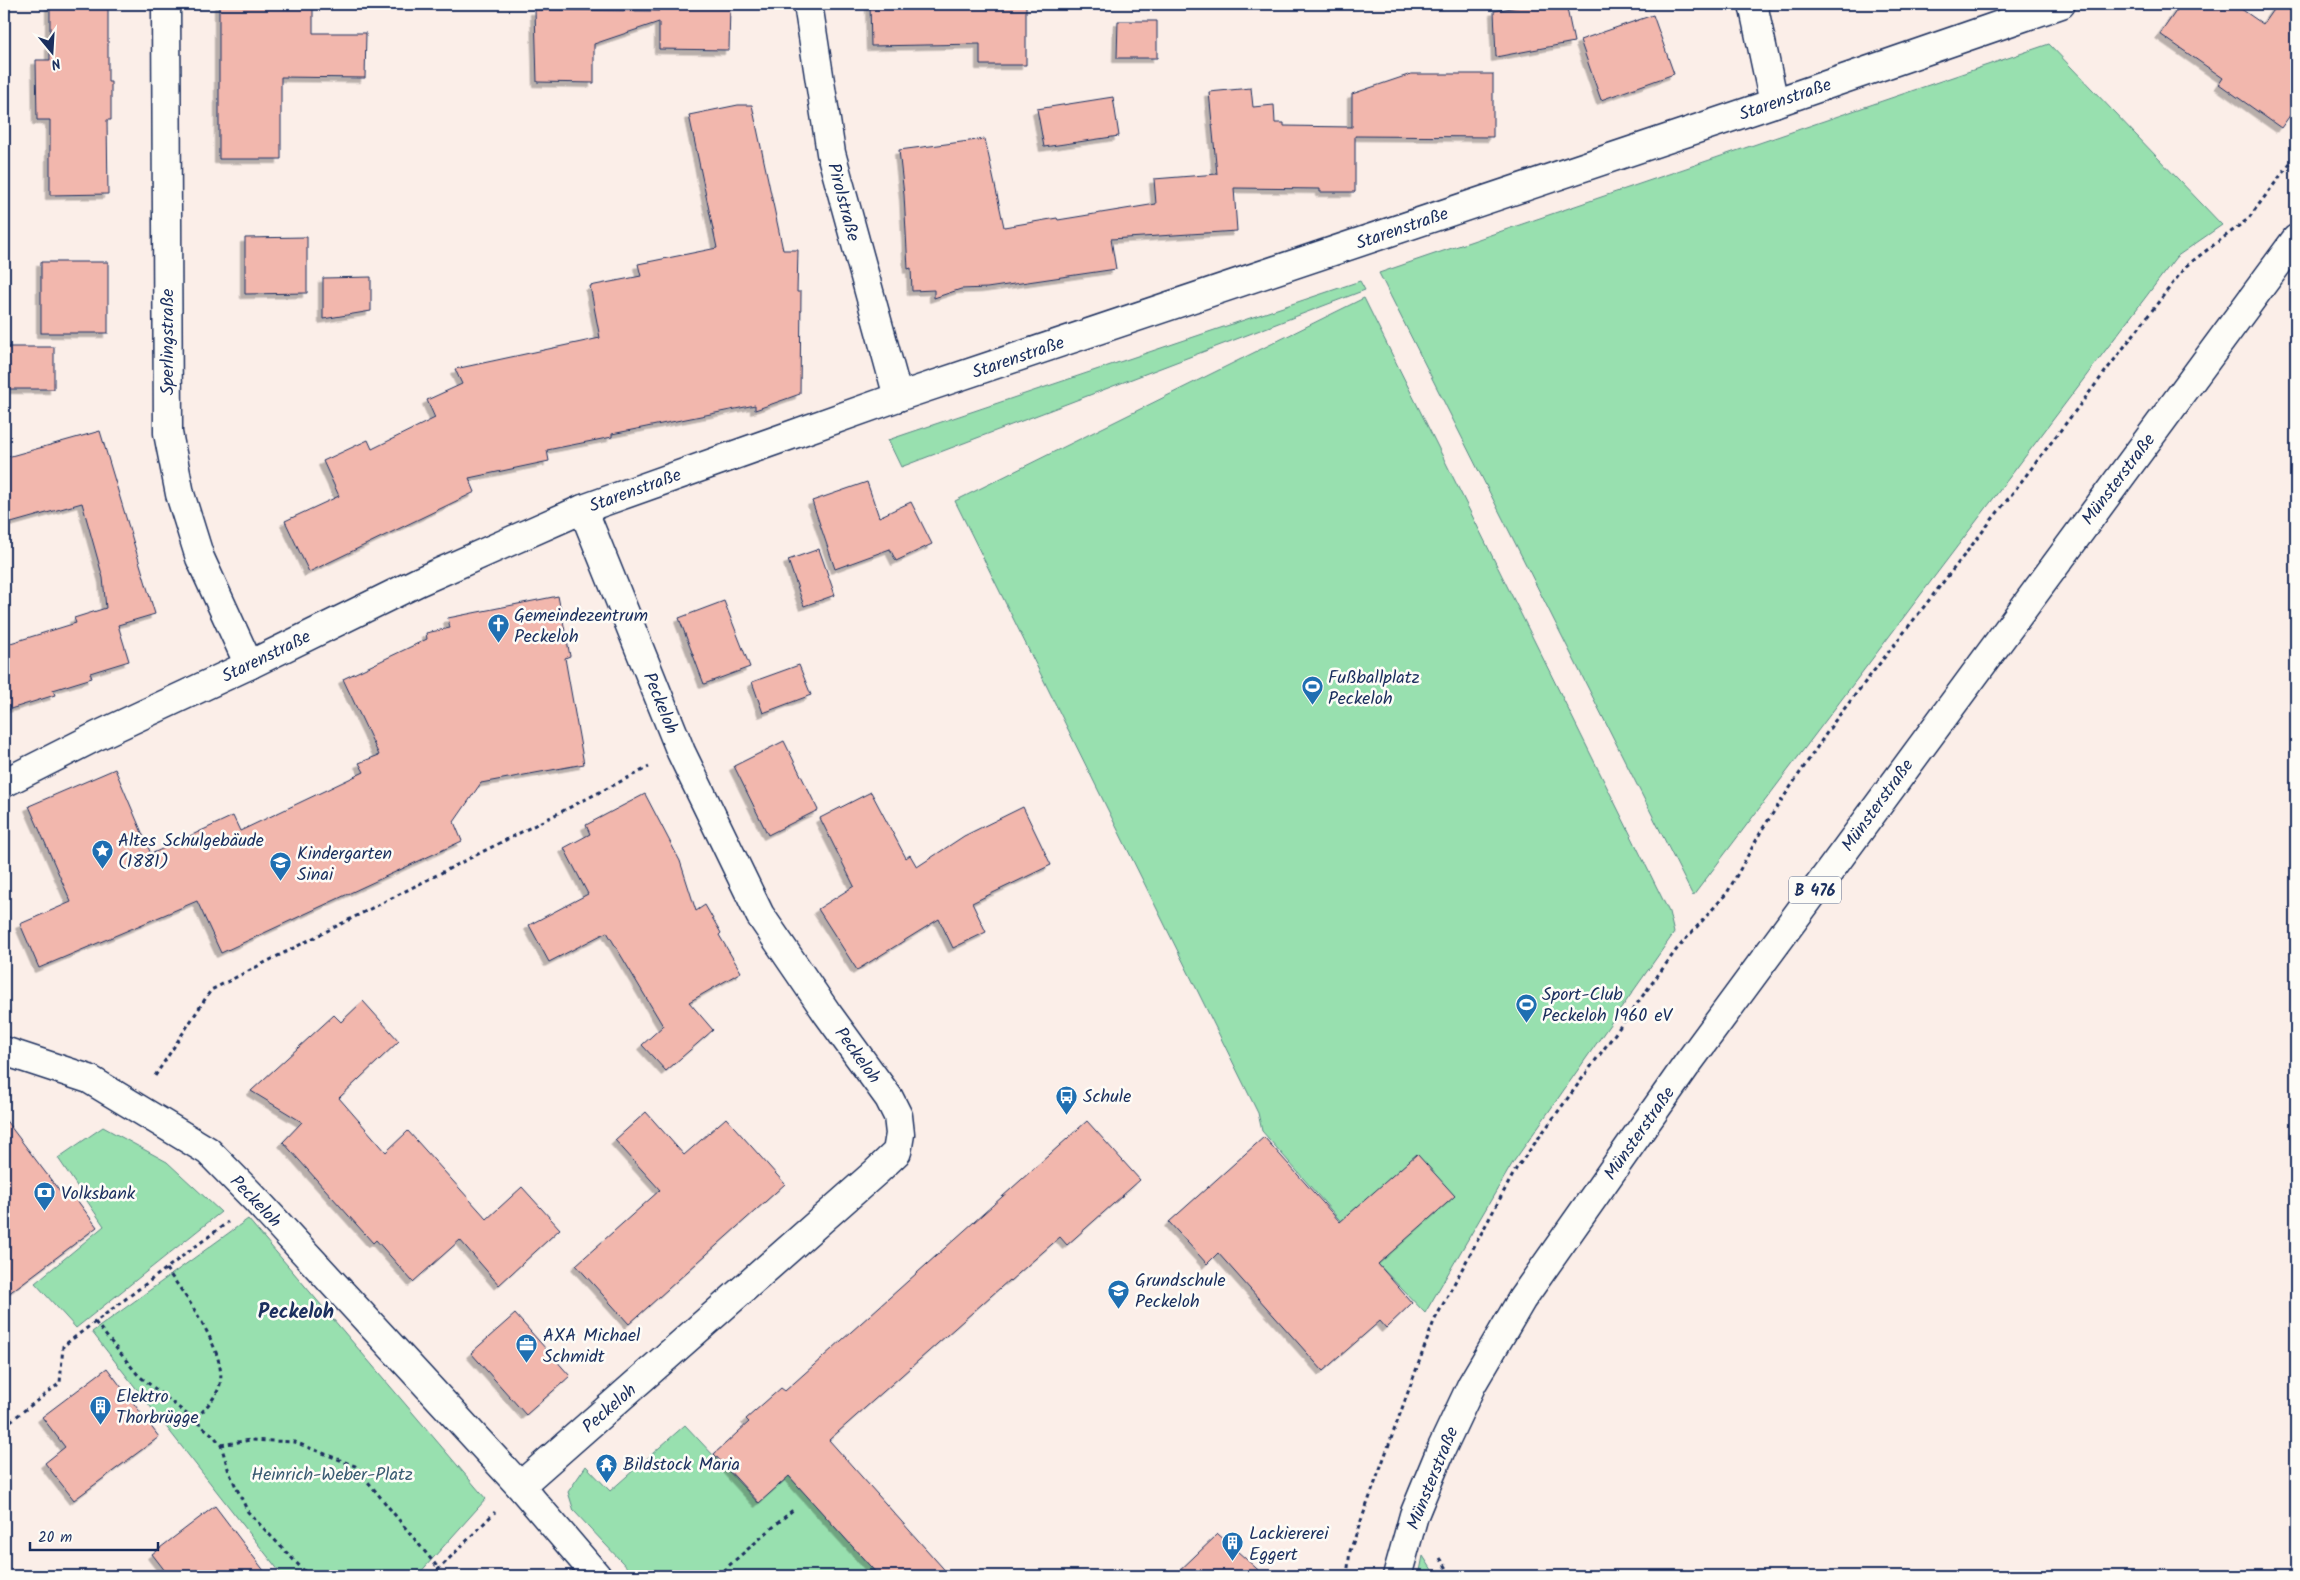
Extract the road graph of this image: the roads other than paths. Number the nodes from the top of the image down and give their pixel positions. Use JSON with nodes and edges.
{"nodes":[{"id":1,"x":166,"y":4,"type":"edge"},
{"id":2,"x":808,"y":4,"type":"edge"},
{"id":3,"x":1753,"y":4,"type":"edge"},
{"id":4,"x":2061,"y":4,"type":"edge"},
{"id":5,"x":1774,"y":103,"type":"junction"},
{"id":6,"x":2296,"y":239,"type":"edge"},
{"id":7,"x":898,"y":397,"type":"junction"},
{"id":8,"x":583,"y":509,"type":"junction"},
{"id":9,"x":249,"y":665,"type":"junction"},
{"id":10,"x":4,"y":783,"type":"edge"},
{"id":11,"x":4,"y":1051,"type":"edge"},
{"id":12,"x":520,"y":1486,"type":"junction"},
{"id":13,"x":597,"y":1576,"type":"edge"},
{"id":14,"x":1397,"y":1576,"type":"edge"}],
"edges":[{"from":1,"to":9,"type":"street","name":"Sperlingstraße"},
{"from":2,"to":7,"type":"street","name":"Pirolstraße"},
{"from":3,"to":5,"type":"street"},
{"from":4,"to":5,"type":"street","name":"Starenstraße"},
{"from":5,"to":7,"type":"street","name":"Starenstraße"},
{"from":6,"to":14,"type":"street","name":"Münsterstraße","number":"B 476"},
{"from":7,"to":8,"type":"street","name":"Starenstraße"},
{"from":8,"to":9,"type":"street","name":"Starenstraße"},
{"from":8,"to":12,"type":"street","name":"Peckeloh"},
{"from":9,"to":10,"type":"street","name":"Starenstraße"},
{"from":11,"to":12,"type":"street","name":"Peckeloh"},
{"from":12,"to":13,"type":"street","name":"Peckeloh"}]}
